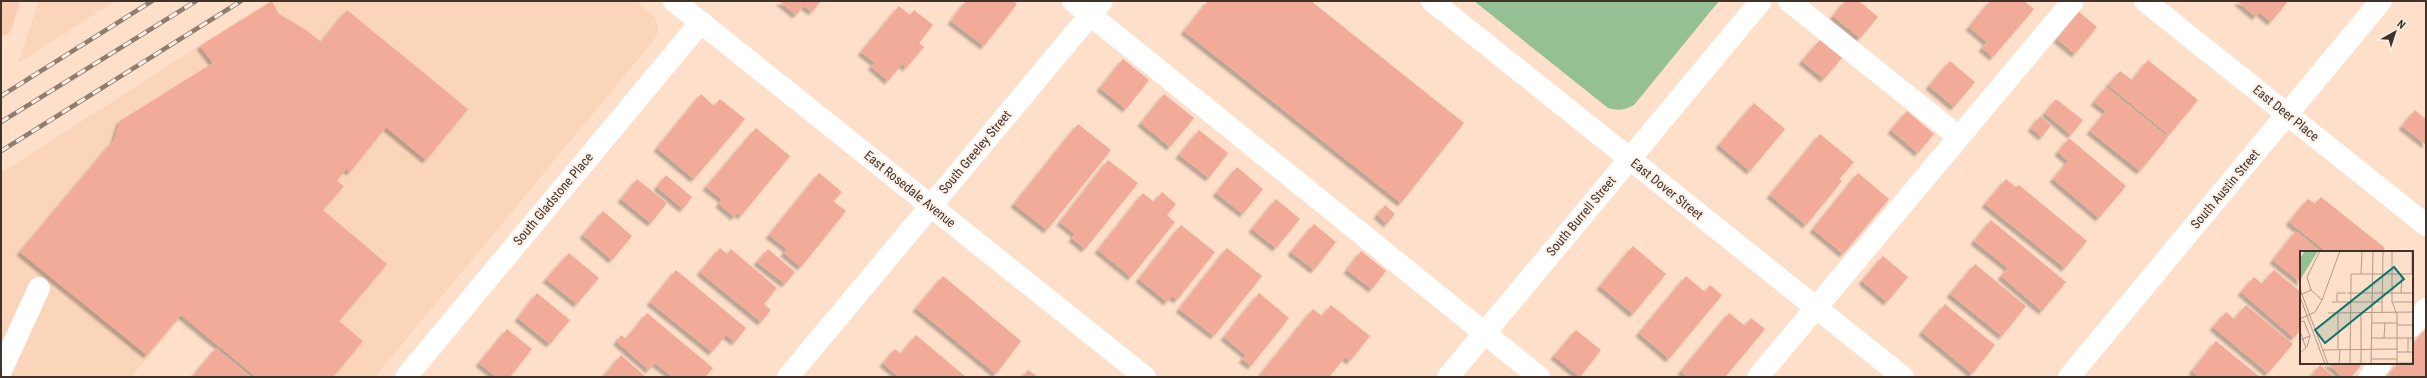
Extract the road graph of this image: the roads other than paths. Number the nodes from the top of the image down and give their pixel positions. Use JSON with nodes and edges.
{"nodes":[{"id":1,"x":9,"y":1,"type":"edge"},
{"id":2,"x":674,"y":1,"type":"edge"},
{"id":3,"x":1073,"y":1,"type":"edge"},
{"id":4,"x":1432,"y":1,"type":"edge"},
{"id":5,"x":1761,"y":1,"type":"edge"},
{"id":6,"x":1789,"y":1,"type":"edge"},
{"id":7,"x":2073,"y":1,"type":"edge"},
{"id":8,"x":2145,"y":1,"type":"edge"},
{"id":9,"x":2381,"y":1,"type":"edge"},
{"id":10,"x":1096,"y":8,"type":"edge"},
{"id":11,"x":701,"y":22,"type":"junction"},
{"id":12,"x":1,"y":25,"type":"edge"},
{"id":13,"x":2287,"y":114,"type":"junction"},
{"id":14,"x":1959,"y":137,"type":"junction"},
{"id":15,"x":1629,"y":158,"type":"junction"},
{"id":16,"x":930,"y":205,"type":"junction"},
{"id":17,"x":2426,"y":225,"type":"edge"},
{"id":18,"x":39,"y":288,"type":"dead end"},
{"id":19,"x":1816,"y":308,"type":"junction"},
{"id":20,"x":2426,"y":309,"type":"edge"},
{"id":21,"x":2413,"y":325,"type":"edge"},
{"id":22,"x":1485,"y":332,"type":"junction"},
{"id":23,"x":2380,"y":364,"type":"edge"},
{"id":24,"x":1,"y":371,"type":"edge"},
{"id":25,"x":1132,"y":373,"type":"edge"},
{"id":26,"x":406,"y":377,"type":"edge"},
{"id":27,"x":788,"y":377,"type":"edge"},
{"id":28,"x":1448,"y":377,"type":"edge"},
{"id":29,"x":1539,"y":377,"type":"edge"},
{"id":30,"x":1758,"y":377,"type":"edge"},
{"id":31,"x":1903,"y":377,"type":"edge"},
{"id":32,"x":2069,"y":377,"type":"edge"},
{"id":33,"x":2370,"y":377,"type":"edge"}],
"edges":[{"from":1,"to":12,"type":"main road"},
{"from":2,"to":11,"type":"street","name":"East Rosedale Avenue"},
{"from":3,"to":10,"type":"street"},
{"from":4,"to":15,"type":"street","name":"East Dover Street"},
{"from":5,"to":15,"type":"street","name":"South Burrell Street"},
{"from":6,"to":14,"type":"street"},
{"from":7,"to":14,"type":"street"},
{"from":8,"to":13,"type":"street","name":"East Deer Place"},
{"from":9,"to":13,"type":"street","name":"South Austin Street"},
{"from":10,"to":16,"type":"street","name":"South Greeley Street"},
{"from":10,"to":22,"type":"street"},
{"from":11,"to":16,"type":"street","name":"East Rosedale Avenue"},
{"from":11,"to":26,"type":"street","name":"South Gladstone Place"},
{"from":13,"to":17,"type":"street","name":"East Deer Place"},
{"from":13,"to":32,"type":"street","name":"South Austin Street"},
{"from":14,"to":19,"type":"street"},
{"from":15,"to":19,"type":"street","name":"East Dover Street"},
{"from":15,"to":22,"type":"street","name":"South Burrell Street"},
{"from":16,"to":25,"type":"street","name":"East Rosedale Avenue"},
{"from":16,"to":27,"type":"street","name":"South Greeley Street"},
{"from":18,"to":24,"type":"street"},
{"from":19,"to":30,"type":"street"},
{"from":19,"to":31,"type":"street","name":"East Dover Street"},
{"from":20,"to":21,"type":"street"},
{"from":22,"to":28,"type":"street","name":"South Burrell Street"},
{"from":22,"to":29,"type":"street"},
{"from":23,"to":33,"type":"street"}]}
